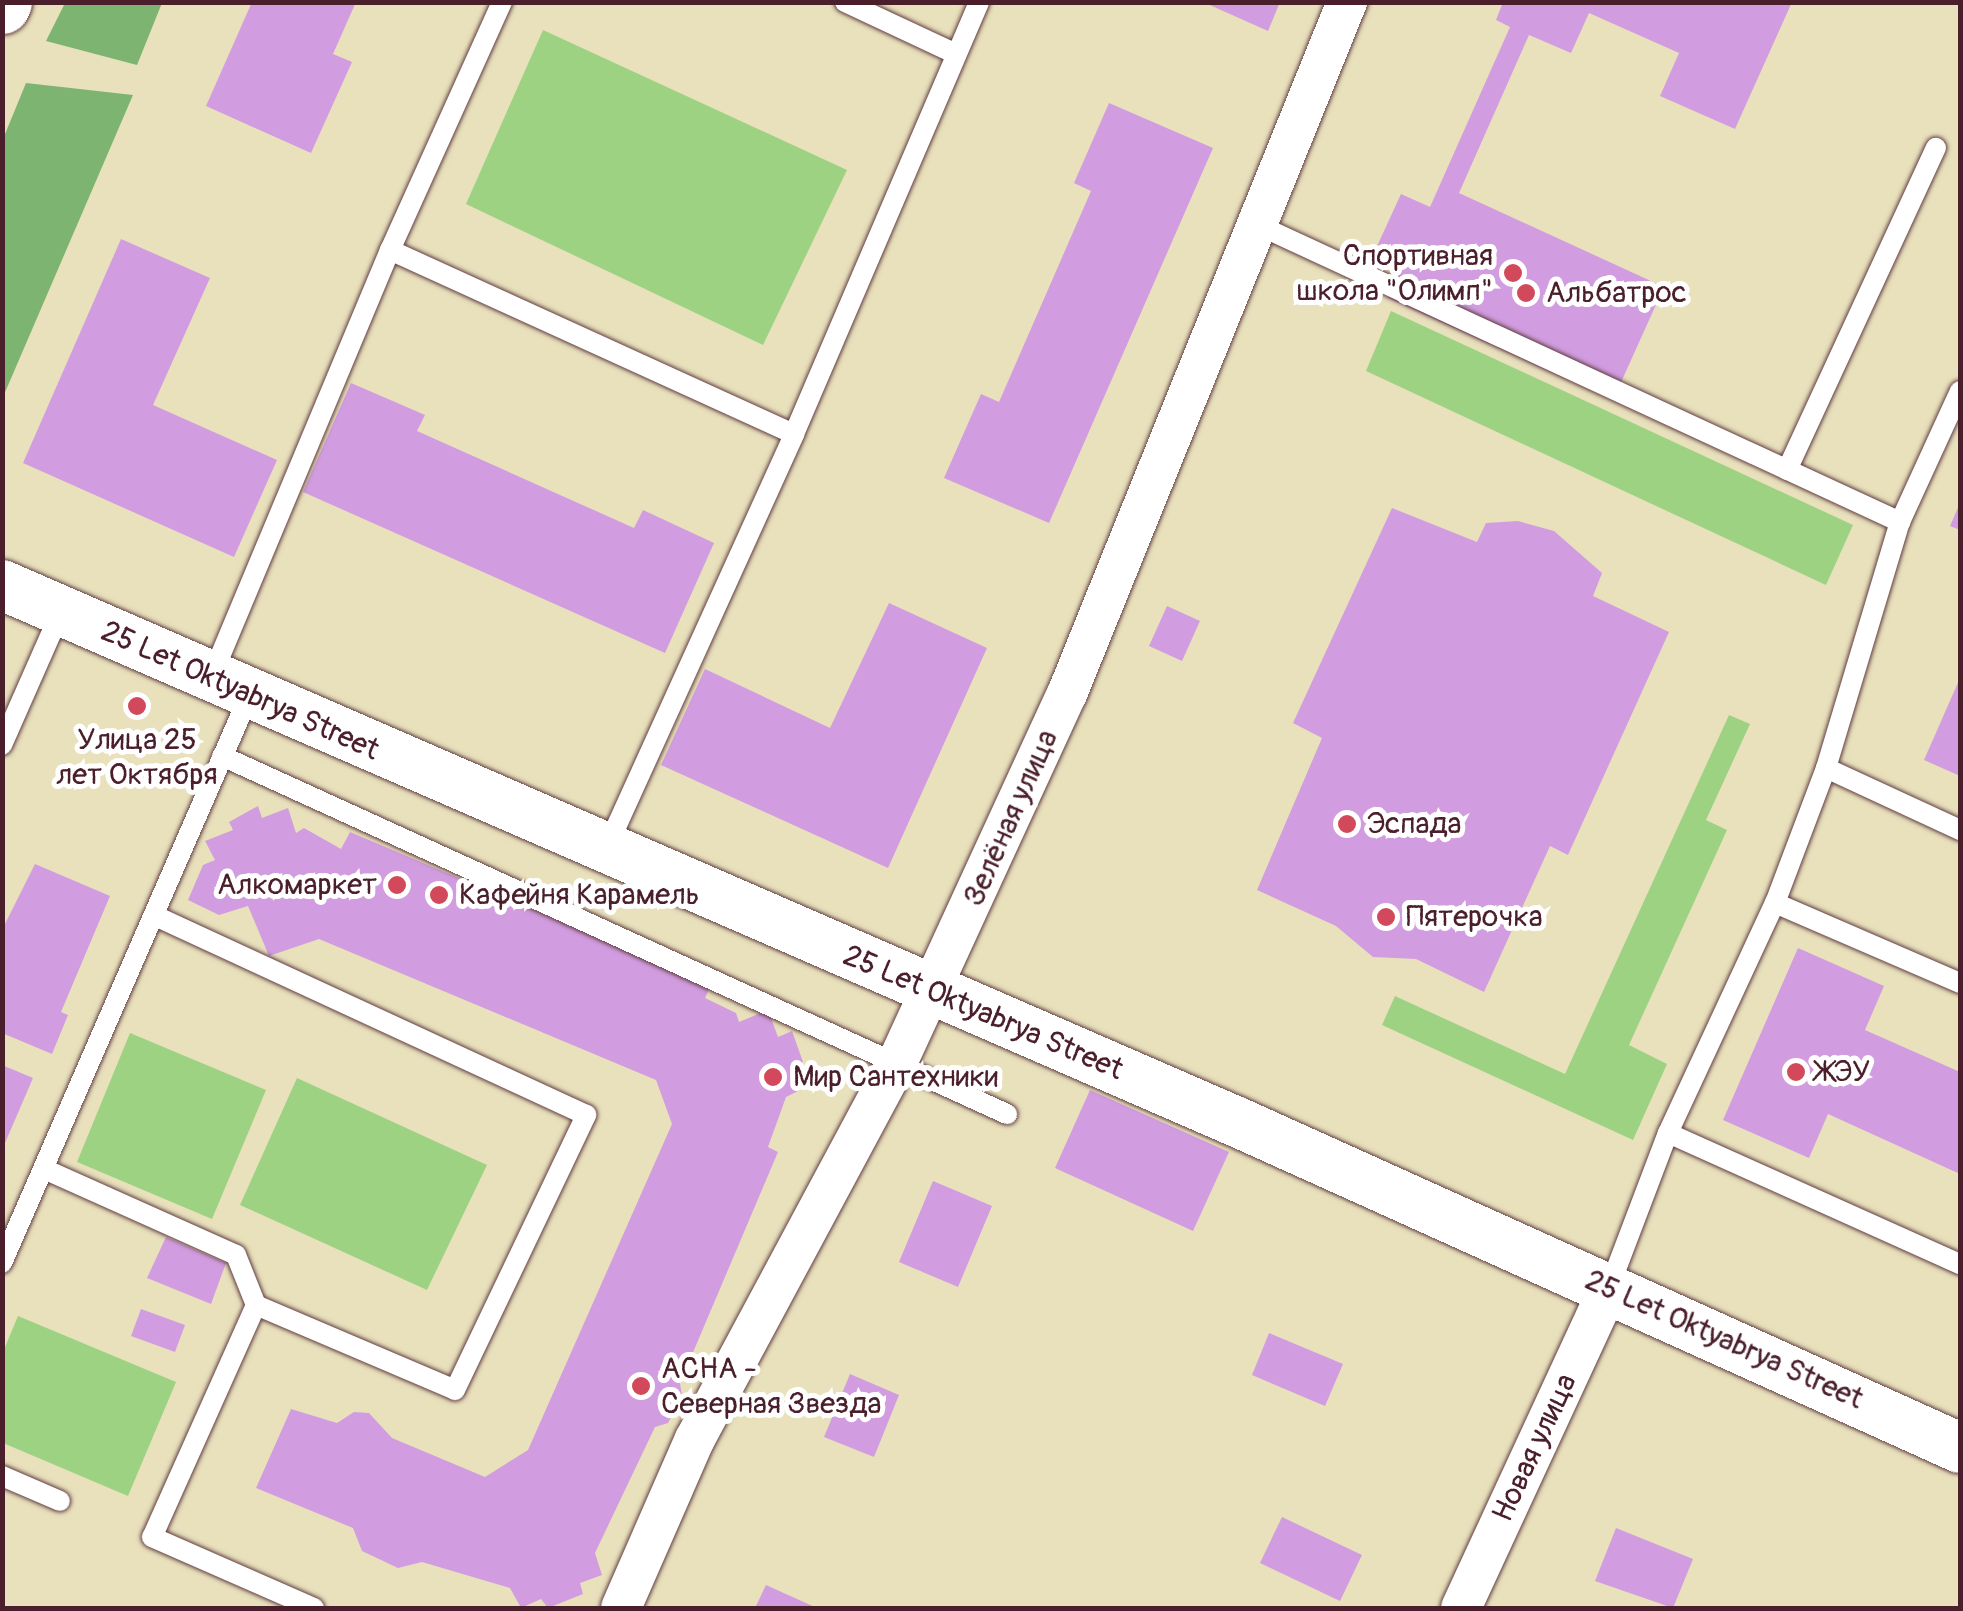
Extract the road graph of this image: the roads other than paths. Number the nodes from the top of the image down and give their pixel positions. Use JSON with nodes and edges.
{"nodes":[{"id":1,"x":502,"y":2,"type":"edge"},
{"id":2,"x":845,"y":2,"type":"edge"},
{"id":3,"x":978,"y":2,"type":"edge"},
{"id":4,"x":1346,"y":2,"type":"edge"},
{"id":5,"x":956,"y":54,"type":"junction"},
{"id":6,"x":1936,"y":148,"type":"dead end"},
{"id":7,"x":1256,"y":224,"type":"junction"},
{"id":8,"x":390,"y":250,"type":"junction"},
{"id":9,"x":1960,"y":391,"type":"edge"},
{"id":10,"x":794,"y":434,"type":"junction"},
{"id":11,"x":1787,"y":470,"type":"junction"},
{"id":12,"x":1900,"y":522,"type":"junction"},
{"id":13,"x":2,"y":586,"type":"edge"},
{"id":14,"x":61,"y":611,"type":"junction"},
{"id":15,"x":230,"y":688,"type":"junction"},
{"id":16,"x":2,"y":745,"type":"edge"},
{"id":17,"x":222,"y":756,"type":"junction"},
{"id":18,"x":1826,"y":768,"type":"junction"},
{"id":19,"x":1960,"y":830,"type":"edge"},
{"id":20,"x":605,"y":852,"type":"junction"},
{"id":21,"x":1775,"y":903,"type":"junction"},
{"id":22,"x":154,"y":915,"type":"junction"},
{"id":23,"x":1960,"y":983,"type":"edge"},
{"id":24,"x":928,"y":990,"type":"junction"},
{"id":25,"x":897,"y":1063,"type":"junction"},
{"id":26,"x":1007,"y":1114,"type":"dead end"},
{"id":27,"x":1668,"y":1133,"type":"junction"},
{"id":28,"x":44,"y":1168,"type":"junction"},
{"id":29,"x":2,"y":1263,"type":"edge"},
{"id":30,"x":1960,"y":1264,"type":"edge"},
{"id":31,"x":1609,"y":1288,"type":"junction"},
{"id":32,"x":256,"y":1304,"type":"junction"},
{"id":33,"x":1960,"y":1448,"type":"edge"},
{"id":34,"x":2,"y":1476,"type":"edge"},
{"id":35,"x":60,"y":1501,"type":"dead end"},
{"id":36,"x":314,"y":1608,"type":"edge"},
{"id":37,"x":620,"y":1608,"type":"edge"},
{"id":38,"x":1461,"y":1608,"type":"edge"}],
"edges":[{"from":1,"to":8,"type":"lane"},
{"from":2,"to":5,"type":"lane"},
{"from":3,"to":5,"type":"lane"},
{"from":4,"to":7,"type":"street","name":"Зелёная улица"},
{"from":5,"to":10,"type":"lane"},
{"from":6,"to":11,"type":"lane"},
{"from":7,"to":11,"type":"lane"},
{"from":7,"to":24,"type":"street","name":"Зелёная улица"},
{"from":8,"to":10,"type":"lane"},
{"from":8,"to":15,"type":"lane"},
{"from":9,"to":12,"type":"lane"},
{"from":10,"to":20,"type":"lane"},
{"from":11,"to":12,"type":"lane"},
{"from":12,"to":18,"type":"lane"},
{"from":13,"to":14,"type":"street","name":"25 Let Oktyabrya Street"},
{"from":14,"to":15,"type":"street","name":"25 Let Oktyabrya Street"},
{"from":14,"to":16,"type":"lane"},
{"from":15,"to":17,"type":"lane"},
{"from":15,"to":20,"type":"street","name":"25 Let Oktyabrya Street"},
{"from":17,"to":22,"type":"lane"},
{"from":17,"to":25,"type":"lane"},
{"from":18,"to":19,"type":"lane"},
{"from":18,"to":21,"type":"lane"},
{"from":20,"to":24,"type":"street","name":"25 Let Oktyabrya Street"},
{"from":21,"to":23,"type":"lane"},
{"from":21,"to":27,"type":"lane"},
{"from":22,"to":28,"type":"lane"},
{"from":22,"to":32,"type":"lane"},
{"from":24,"to":25,"type":"street","name":"Зелёная улица"},
{"from":24,"to":31,"type":"street","name":"25 Let Oktyabrya Street"},
{"from":25,"to":26,"type":"lane"},
{"from":25,"to":37,"type":"street","name":"Зелёная улица"},
{"from":27,"to":30,"type":"lane"},
{"from":27,"to":31,"type":"lane"},
{"from":28,"to":29,"type":"lane"},
{"from":28,"to":32,"type":"lane"},
{"from":31,"to":33,"type":"street","name":"25 Let Oktyabrya Street"},
{"from":31,"to":38,"type":"street","name":"Новая улица"},
{"from":32,"to":36,"type":"lane"},
{"from":34,"to":35,"type":"lane"}]}
